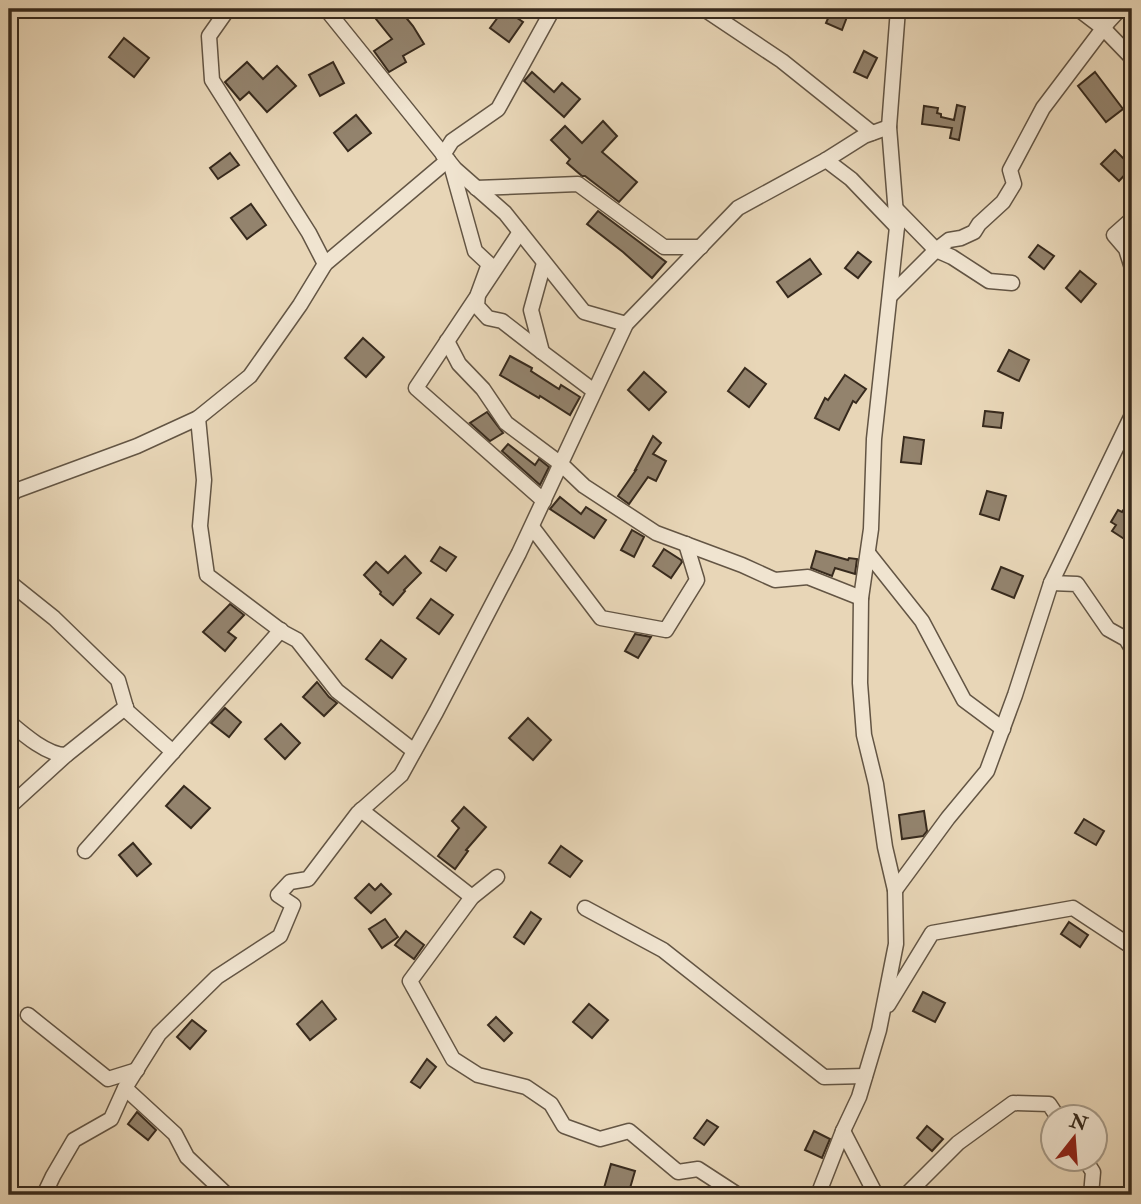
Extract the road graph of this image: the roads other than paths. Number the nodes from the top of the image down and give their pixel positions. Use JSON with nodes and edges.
{"nodes":[{"id":1,"x":228,"y":9,"type":"edge"},
{"id":2,"x":326,"y":9,"type":"edge"},
{"id":3,"x":553,"y":9,"type":"edge"},
{"id":4,"x":704,"y":9,"type":"edge"},
{"id":5,"x":898,"y":9,"type":"edge"},
{"id":6,"x":1078,"y":9,"type":"edge"},
{"id":7,"x":1120,"y":9,"type":"edge"},
{"id":8,"x":1103,"y":29,"type":"junction"},
{"id":9,"x":1132,"y":58,"type":"edge"},
{"id":10,"x":889,"y":127,"type":"junction"},
{"id":11,"x":872,"y":133,"type":"junction"},
{"id":12,"x":447,"y":160,"type":"junction"},
{"id":13,"x":826,"y":160,"type":"junction"},
{"id":14,"x":476,"y":188,"type":"junction"},
{"id":15,"x":896,"y":209,"type":"junction"},
{"id":16,"x":1132,"y":219,"type":"edge"},
{"id":17,"x":897,"y":227,"type":"junction"},
{"id":18,"x":520,"y":232,"type":"junction"},
{"id":19,"x":701,"y":247,"type":"junction"},
{"id":20,"x":936,"y":250,"type":"junction"},
{"id":21,"x":544,"y":262,"type":"junction"},
{"id":22,"x":325,"y":264,"type":"junction"},
{"id":23,"x":1132,"y":268,"type":"edge"},
{"id":24,"x":1012,"y":283,"type":"dead end"},
{"id":25,"x":478,"y":295,"type":"junction"},
{"id":26,"x":890,"y":296,"type":"junction"},
{"id":27,"x":626,"y":324,"type":"junction"},
{"id":28,"x":447,"y":341,"type":"junction"},
{"id":29,"x":542,"y":352,"type":"junction"},
{"id":30,"x":594,"y":391,"type":"junction"},
{"id":31,"x":1132,"y":415,"type":"edge"},
{"id":32,"x":198,"y":418,"type":"junction"},
{"id":33,"x":561,"y":464,"type":"junction"},
{"id":34,"x":9,"y":499,"type":"edge"},
{"id":35,"x":544,"y":501,"type":"junction"},
{"id":36,"x":9,"y":526,"type":"edge"},
{"id":37,"x":532,"y":527,"type":"junction"},
{"id":38,"x":9,"y":533,"type":"edge"},
{"id":39,"x":686,"y":544,"type":"junction"},
{"id":40,"x":868,"y":552,"type":"junction"},
{"id":41,"x":9,"y":582,"type":"edge"},
{"id":42,"x":1051,"y":583,"type":"junction"},
{"id":43,"x":862,"y":598,"type":"junction"},
{"id":44,"x":281,"y":630,"type":"junction"},
{"id":45,"x":1132,"y":649,"type":"edge"},
{"id":46,"x":126,"y":707,"type":"junction"},
{"id":47,"x":9,"y":722,"type":"edge"},
{"id":48,"x":1003,"y":729,"type":"junction"},
{"id":49,"x":414,"y":751,"type":"junction"},
{"id":50,"x":173,"y":752,"type":"junction"},
{"id":51,"x":66,"y":755,"type":"junction"},
{"id":52,"x":9,"y":807,"type":"edge"},
{"id":53,"x":361,"y":810,"type":"junction"},
{"id":54,"x":85,"y":852,"type":"dead end"},
{"id":55,"x":497,"y":877,"type":"dead end"},
{"id":56,"x":894,"y":890,"type":"junction"},
{"id":57,"x":472,"y":897,"type":"junction"},
{"id":58,"x":585,"y":908,"type":"dead end"},
{"id":59,"x":1132,"y":947,"type":"edge"},
{"id":60,"x":28,"y":1015,"type":"dead end"},
{"id":61,"x":882,"y":1015,"type":"junction"},
{"id":62,"x":136,"y":1070,"type":"junction"},
{"id":63,"x":865,"y":1076,"type":"junction"},
{"id":64,"x":125,"y":1088,"type":"junction"},
{"id":65,"x":1040,"y":1104,"type":"edge"},
{"id":66,"x":843,"y":1131,"type":"junction"},
{"id":67,"x":1093,"y":1172,"type":"edge"},
{"id":68,"x":44,"y":1195,"type":"edge"},
{"id":69,"x":227,"y":1195,"type":"edge"},
{"id":70,"x":738,"y":1195,"type":"edge"},
{"id":71,"x":818,"y":1195,"type":"edge"},
{"id":72,"x":876,"y":1195,"type":"edge"},
{"id":73,"x":906,"y":1195,"type":"edge"},
{"id":74,"x":1091,"y":1195,"type":"edge"}],
"edges":[{"from":1,"to":22,"type":"street"},
{"from":2,"to":12,"type":"street"},
{"from":3,"to":12,"type":"street"},
{"from":4,"to":11,"type":"street"},
{"from":5,"to":10,"type":"street"},
{"from":6,"to":8,"type":"street"},
{"from":7,"to":8,"type":"street"},
{"from":8,"to":9,"type":"street"},
{"from":8,"to":20,"type":"street"},
{"from":10,"to":11,"type":"street"},
{"from":10,"to":15,"type":"street"},
{"from":11,"to":13,"type":"street"},
{"from":12,"to":14,"type":"street"},
{"from":12,"to":22,"type":"street"},
{"from":12,"to":25,"type":"street"},
{"from":13,"to":17,"type":"street"},
{"from":13,"to":19,"type":"street"},
{"from":14,"to":18,"type":"street"},
{"from":14,"to":19,"type":"street"},
{"from":15,"to":17,"type":"street"},
{"from":15,"to":20,"type":"street"},
{"from":16,"to":23,"type":"street"},
{"from":17,"to":26,"type":"street"},
{"from":18,"to":21,"type":"street"},
{"from":18,"to":25,"type":"street"},
{"from":19,"to":27,"type":"street"},
{"from":20,"to":24,"type":"street"},
{"from":20,"to":26,"type":"street"},
{"from":21,"to":27,"type":"street"},
{"from":21,"to":29,"type":"street"},
{"from":22,"to":32,"type":"street"},
{"from":25,"to":28,"type":"street"},
{"from":25,"to":29,"type":"street"},
{"from":26,"to":40,"type":"street"},
{"from":27,"to":30,"type":"street"},
{"from":28,"to":33,"type":"street"},
{"from":28,"to":35,"type":"street"},
{"from":29,"to":30,"type":"street"},
{"from":30,"to":33,"type":"street"},
{"from":31,"to":42,"type":"street"},
{"from":32,"to":34,"type":"street"},
{"from":32,"to":44,"type":"street"},
{"from":33,"to":35,"type":"street"},
{"from":33,"to":39,"type":"street"},
{"from":35,"to":37,"type":"street"},
{"from":36,"to":38,"type":"street"},
{"from":37,"to":39,"type":"street"},
{"from":37,"to":49,"type":"street"},
{"from":39,"to":43,"type":"street"},
{"from":40,"to":43,"type":"street"},
{"from":40,"to":48,"type":"street"},
{"from":41,"to":46,"type":"street"},
{"from":42,"to":45,"type":"street"},
{"from":42,"to":48,"type":"street"},
{"from":43,"to":56,"type":"street"},
{"from":44,"to":49,"type":"street"},
{"from":44,"to":50,"type":"street"},
{"from":46,"to":50,"type":"street"},
{"from":46,"to":51,"type":"street"},
{"from":47,"to":51,"type":"street"},
{"from":48,"to":56,"type":"street"},
{"from":49,"to":53,"type":"street"},
{"from":50,"to":54,"type":"street"},
{"from":51,"to":52,"type":"street"},
{"from":53,"to":57,"type":"street"},
{"from":53,"to":62,"type":"street"},
{"from":55,"to":57,"type":"street"},
{"from":56,"to":61,"type":"street"},
{"from":57,"to":70,"type":"street"},
{"from":58,"to":63,"type":"street"},
{"from":59,"to":61,"type":"street"},
{"from":60,"to":62,"type":"street"},
{"from":61,"to":63,"type":"street"},
{"from":62,"to":64,"type":"street"},
{"from":63,"to":66,"type":"street"},
{"from":64,"to":68,"type":"street"},
{"from":64,"to":69,"type":"street"},
{"from":65,"to":73,"type":"street"},
{"from":66,"to":71,"type":"street"},
{"from":66,"to":72,"type":"street"},
{"from":67,"to":74,"type":"street"}]}
